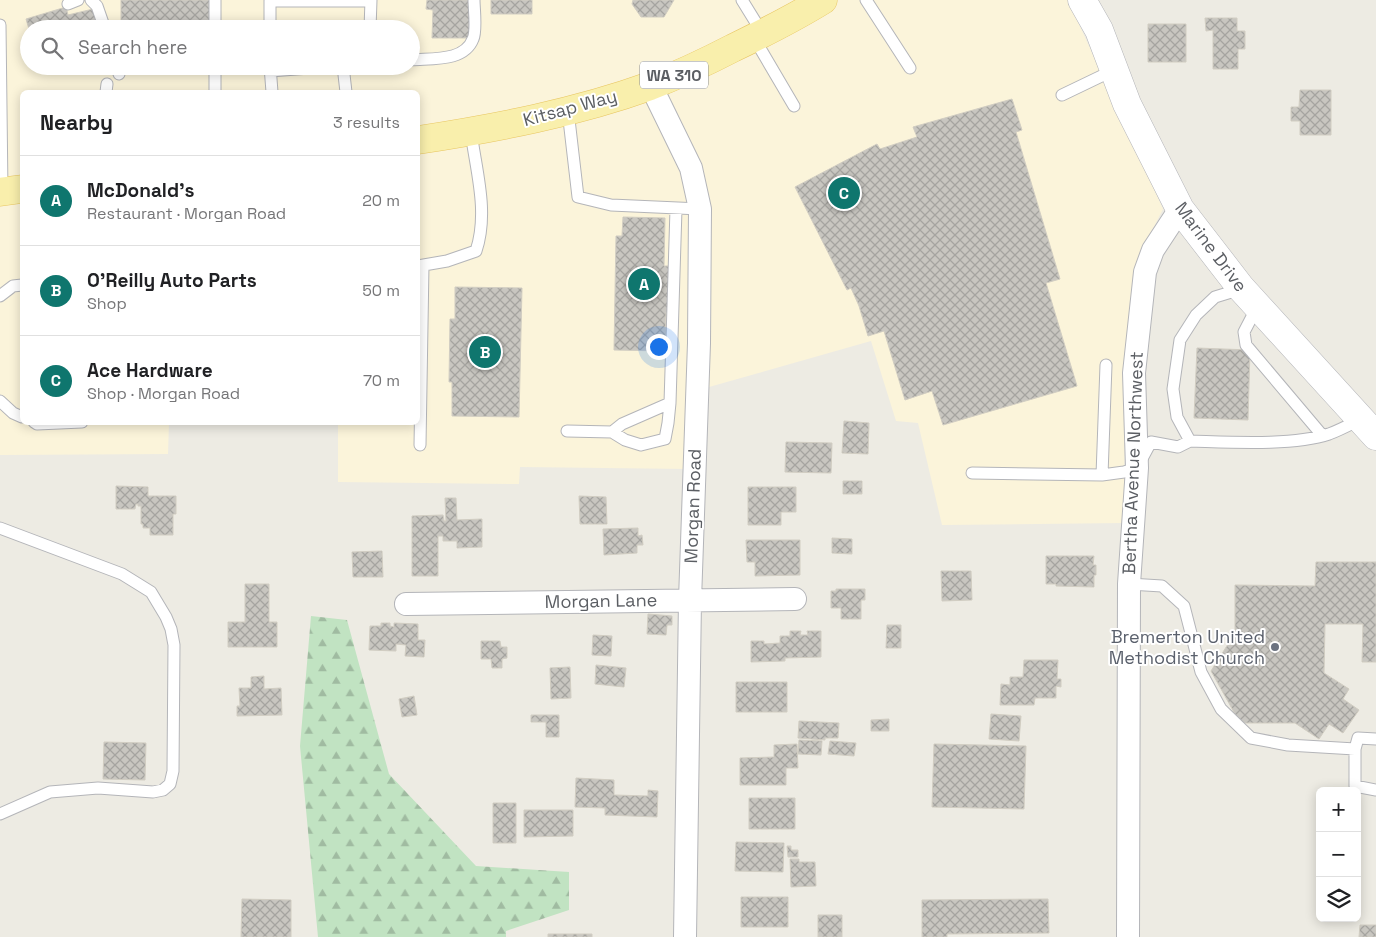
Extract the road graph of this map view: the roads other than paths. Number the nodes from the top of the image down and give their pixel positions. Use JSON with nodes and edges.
{"nodes":[{"id":1,"x":91,"y":0,"type":"edge"},
{"id":2,"x":215,"y":0,"type":"edge"},
{"id":3,"x":474,"y":0,"type":"edge"},
{"id":4,"x":742,"y":0,"type":"edge"},
{"id":5,"x":823,"y":0,"type":"edge"},
{"id":6,"x":866,"y":0,"type":"edge"},
{"id":7,"x":1082,"y":0,"type":"edge"},
{"id":8,"x":370,"y":1,"type":"edge"},
{"id":9,"x":102,"y":20,"type":"edge"},
{"id":10,"x":215,"y":20,"type":"edge"},
{"id":11,"x":270,"y":20,"type":"edge"},
{"id":12,"x":370,"y":20,"type":"edge"},
{"id":13,"x":0,"y":25,"type":"edge"},
{"id":14,"x":758,"y":36,"type":"junction"},
{"id":15,"x":420,"y":59,"type":"edge"},
{"id":16,"x":910,"y":68,"type":"dead end"},
{"id":17,"x":1114,"y":70,"type":"junction"},
{"id":18,"x":215,"y":75,"type":"edge"},
{"id":19,"x":271,"y":75,"type":"edge"},
{"id":20,"x":344,"y":75,"type":"edge"},
{"id":21,"x":651,"y":86,"type":"junction"},
{"id":22,"x":215,"y":90,"type":"edge"},
{"id":23,"x":272,"y":90,"type":"edge"},
{"id":24,"x":346,"y":90,"type":"edge"},
{"id":25,"x":1062,"y":95,"type":"dead end"},
{"id":26,"x":794,"y":106,"type":"dead end"},
{"id":27,"x":568,"y":111,"type":"junction"},
{"id":28,"x":470,"y":132,"type":"junction"},
{"id":29,"x":420,"y":140,"type":"edge"},
{"id":30,"x":8,"y":191,"type":"edge"},
{"id":31,"x":676,"y":209,"type":"junction"},
{"id":32,"x":700,"y":209,"type":"junction"},
{"id":33,"x":1180,"y":209,"type":"junction"},
{"id":34,"x":420,"y":266,"type":"edge"},
{"id":35,"x":20,"y":285,"type":"edge"},
{"id":36,"x":0,"y":296,"type":"edge"},
{"id":37,"x":1249,"y":298,"type":"junction"},
{"id":38,"x":1106,"y":365,"type":"dead end"},
{"id":39,"x":0,"y":401,"type":"edge"},
{"id":40,"x":670,"y":403,"type":"junction"},
{"id":41,"x":20,"y":416,"type":"edge"},
{"id":42,"x":1368,"y":427,"type":"edge"},
{"id":43,"x":566,"y":431,"type":"dead end"},
{"id":44,"x":612,"y":432,"type":"junction"},
{"id":45,"x":1322,"y":435,"type":"junction"},
{"id":46,"x":1190,"y":441,"type":"junction"},
{"id":47,"x":420,"y":444,"type":"dead end"},
{"id":48,"x":1137,"y":468,"type":"junction"},
{"id":49,"x":972,"y":474,"type":"dead end"},
{"id":50,"x":1102,"y":475,"type":"junction"},
{"id":51,"x":0,"y":528,"type":"edge"},
{"id":52,"x":1129,"y":584,"type":"junction"},
{"id":53,"x":796,"y":599,"type":"dead end"},
{"id":54,"x":690,"y":600,"type":"junction"},
{"id":55,"x":406,"y":604,"type":"dead end"},
{"id":56,"x":1376,"y":738,"type":"edge"},
{"id":57,"x":1355,"y":750,"type":"junction"},
{"id":58,"x":1376,"y":790,"type":"edge"},
{"id":59,"x":0,"y":814,"type":"edge"},
{"id":60,"x":685,"y":937,"type":"edge"},
{"id":61,"x":1128,"y":937,"type":"edge"}],
"edges":[{"from":1,"to":9,"type":"lane"},
{"from":2,"to":10,"type":"lane"},
{"from":3,"to":15,"type":"lane"},
{"from":4,"to":14,"type":"lane"},
{"from":5,"to":14,"type":"main road","name":"Kitsap Way","number":"WA 310"},
{"from":6,"to":16,"type":"lane"},
{"from":7,"to":17,"type":"street","name":"Marine Drive"},
{"from":8,"to":11,"type":"lane"},
{"from":8,"to":12,"type":"lane"},
{"from":13,"to":30,"type":"lane"},
{"from":14,"to":21,"type":"main road","name":"Kitsap Way","number":"WA 310"},
{"from":14,"to":26,"type":"lane"},
{"from":17,"to":25,"type":"lane"},
{"from":17,"to":33,"type":"street","name":"Marine Drive"},
{"from":18,"to":22,"type":"lane"},
{"from":19,"to":23,"type":"lane"},
{"from":20,"to":24,"type":"lane"},
{"from":21,"to":27,"type":"main road","name":"Kitsap Way","number":"WA 310"},
{"from":21,"to":32,"type":"street","name":"Morgan Road"},
{"from":27,"to":28,"type":"main road","name":"Kitsap Way","number":"WA 310"},
{"from":27,"to":31,"type":"lane"},
{"from":28,"to":29,"type":"main road","name":"Kitsap Way","number":"WA 310"},
{"from":28,"to":34,"type":"lane"},
{"from":31,"to":32,"type":"lane"},
{"from":31,"to":40,"type":"lane"},
{"from":32,"to":54,"type":"street","name":"Morgan Road"},
{"from":33,"to":37,"type":"street","name":"Marine Drive"},
{"from":33,"to":48,"type":"street","name":"Bertha Avenue Northwest"},
{"from":34,"to":47,"type":"lane"},
{"from":35,"to":36,"type":"lane"},
{"from":37,"to":42,"type":"street","name":"Marine Drive"},
{"from":37,"to":45,"type":"lane"},
{"from":37,"to":46,"type":"lane"},
{"from":38,"to":50,"type":"lane"},
{"from":39,"to":41,"type":"lane"},
{"from":40,"to":44,"type":"lane"},
{"from":40,"to":44,"type":"lane"},
{"from":42,"to":45,"type":"lane"},
{"from":43,"to":44,"type":"lane"},
{"from":45,"to":46,"type":"lane"},
{"from":46,"to":48,"type":"lane"},
{"from":48,"to":50,"type":"lane"},
{"from":48,"to":52,"type":"street","name":"Bertha Avenue Northwest"},
{"from":49,"to":50,"type":"lane"},
{"from":51,"to":59,"type":"lane"},
{"from":52,"to":57,"type":"lane"},
{"from":52,"to":61,"type":"street","name":"Bertha Avenue Northwest"},
{"from":53,"to":54,"type":"street","name":"Morgan Lane"},
{"from":54,"to":55,"type":"street","name":"Morgan Lane"},
{"from":54,"to":60,"type":"street","name":"Morgan Road"},
{"from":56,"to":57,"type":"lane"},
{"from":57,"to":58,"type":"lane"}]}
